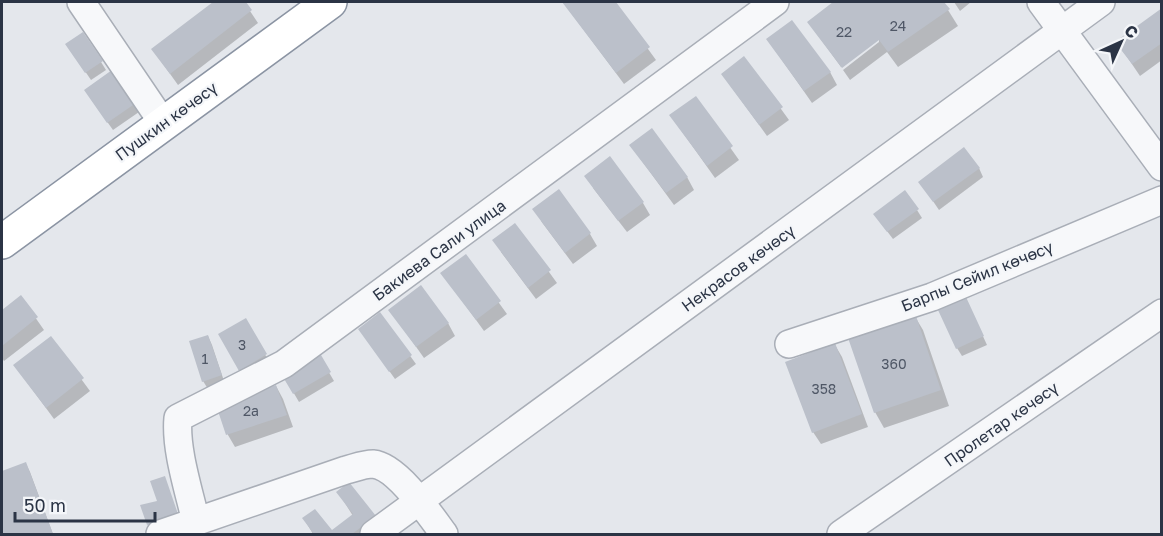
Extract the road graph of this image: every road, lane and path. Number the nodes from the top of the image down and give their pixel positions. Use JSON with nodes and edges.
{"nodes":[{"id":1,"x":81,"y":2,"type":"edge"},
{"id":2,"x":775,"y":2,"type":"edge"},
{"id":3,"x":1041,"y":2,"type":"edge"},
{"id":4,"x":1101,"y":2,"type":"edge"},
{"id":5,"x":322,"y":4,"type":"edge"},
{"id":6,"x":1062,"y":29,"type":"junction"},
{"id":7,"x":163,"y":123,"type":"junction"},
{"id":8,"x":1161,"y":167,"type":"edge"},
{"id":9,"x":1161,"y":200,"type":"edge"},
{"id":10,"x":2,"y":242,"type":"edge"},
{"id":11,"x":1161,"y":313,"type":"edge"},
{"id":12,"x":789,"y":344,"type":"dead end"},
{"id":13,"x":420,"y":502,"type":"junction"},
{"id":14,"x":196,"y":522,"type":"junction"},
{"id":15,"x":160,"y":534,"type":"edge"},
{"id":16,"x":374,"y":534,"type":"edge"},
{"id":17,"x":444,"y":534,"type":"edge"},
{"id":18,"x":841,"y":534,"type":"edge"}],
"edges":[{"from":1,"to":7,"type":"street"},
{"from":2,"to":14,"type":"street","name":"Бакиева Сали улица"},
{"from":3,"to":6,"type":"street"},
{"from":4,"to":6,"type":"street","name":"Некрасов көчөсү"},
{"from":5,"to":7,"type":"highway","name":"Пушкин көчөсү"},
{"from":6,"to":8,"type":"street"},
{"from":6,"to":13,"type":"street","name":"Некрасов көчөсү"},
{"from":7,"to":10,"type":"highway","name":"Пушкин көчөсү"},
{"from":9,"to":12,"type":"street","name":"Барпы Сейил көчөсү"},
{"from":11,"to":18,"type":"street","name":"Пролетар көчөсү"},
{"from":13,"to":14,"type":"street"},
{"from":13,"to":16,"type":"street","name":"Некрасов көчөсү"},
{"from":13,"to":17,"type":"street"},
{"from":14,"to":15,"type":"street"}]}
